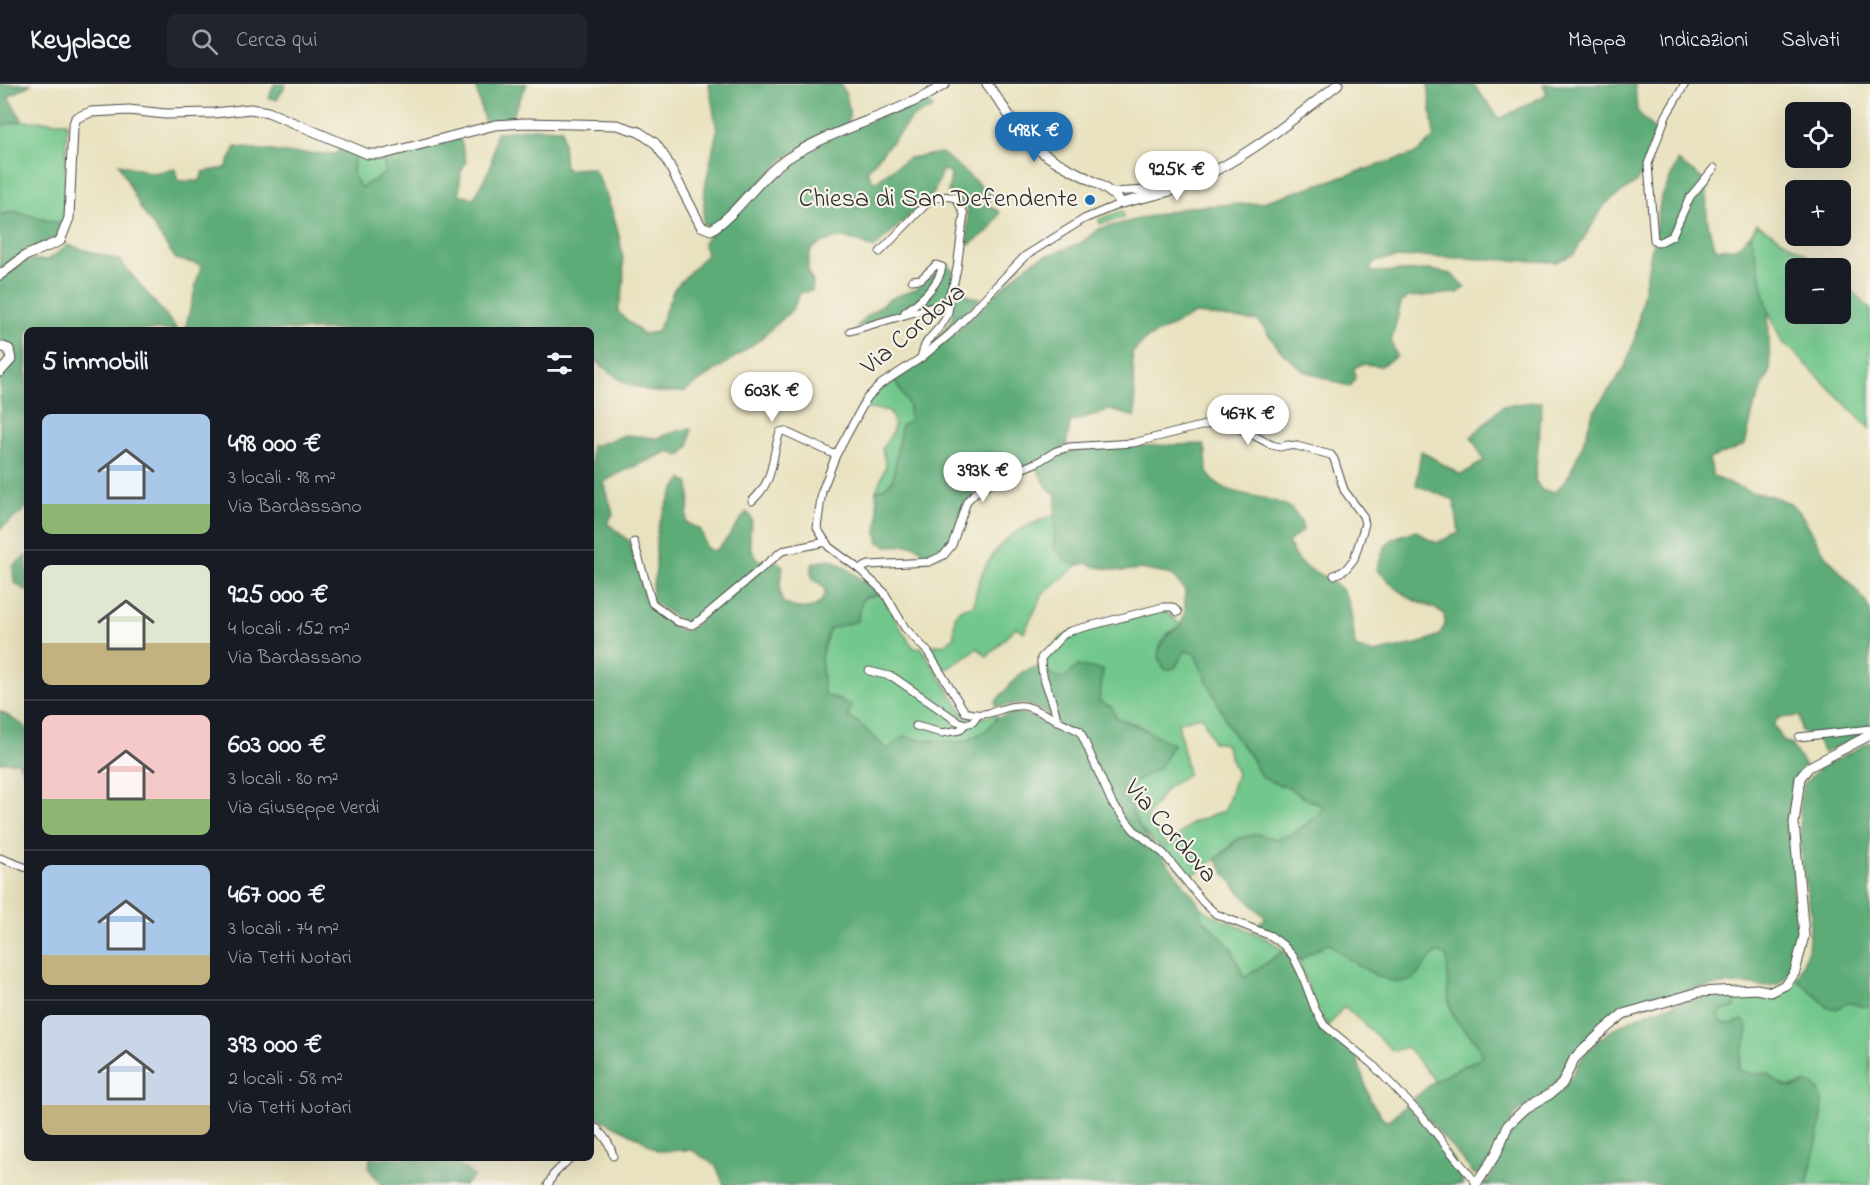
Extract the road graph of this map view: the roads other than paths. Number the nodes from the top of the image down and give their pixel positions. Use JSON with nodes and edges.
{"nodes":[{"id":1,"x":945,"y":84,"type":"edge"},
{"id":2,"x":987,"y":84,"type":"edge"},
{"id":3,"x":1338,"y":84,"type":"edge"},
{"id":4,"x":1685,"y":84,"type":"edge"},
{"id":5,"x":1714,"y":168,"type":"dead end"},
{"id":6,"x":1175,"y":189,"type":"junction"},
{"id":7,"x":1111,"y":192,"type":"junction"},
{"id":8,"x":1122,"y":203,"type":"junction"},
{"id":9,"x":880,"y":252,"type":"dead end"},
{"id":10,"x":0,"y":275,"type":"edge"},
{"id":11,"x":912,"y":280,"type":"dead end"},
{"id":12,"x":946,"y":303,"type":"junction"},
{"id":13,"x":901,"y":315,"type":"junction"},
{"id":14,"x":850,"y":331,"type":"dead end"},
{"id":15,"x":0,"y":346,"type":"edge"},
{"id":16,"x":921,"y":358,"type":"junction"},
{"id":17,"x":0,"y":372,"type":"edge"},
{"id":18,"x":836,"y":455,"type":"junction"},
{"id":19,"x":752,"y":501,"type":"dead end"},
{"id":20,"x":634,"y":542,"type":"dead end"},
{"id":21,"x":826,"y":542,"type":"junction"},
{"id":22,"x":859,"y":569,"type":"junction"},
{"id":23,"x":1334,"y":575,"type":"dead end"},
{"id":24,"x":1178,"y":612,"type":"dead end"},
{"id":25,"x":869,"y":671,"type":"dead end"},
{"id":26,"x":978,"y":715,"type":"junction"},
{"id":27,"x":1057,"y":721,"type":"junction"},
{"id":28,"x":965,"y":724,"type":"junction"},
{"id":29,"x":916,"y":726,"type":"dead end"},
{"id":30,"x":1870,"y":729,"type":"edge"},
{"id":31,"x":1870,"y":735,"type":"edge"},
{"id":32,"x":1799,"y":737,"type":"dead end"},
{"id":33,"x":0,"y":858,"type":"edge"},
{"id":34,"x":24,"y":867,"type":"edge"},
{"id":35,"x":594,"y":1127,"type":"edge"},
{"id":36,"x":613,"y":1156,"type":"dead end"},
{"id":37,"x":567,"y":1161,"type":"edge"},
{"id":38,"x":1477,"y":1184,"type":"edge"},
{"id":39,"x":548,"y":1185,"type":"edge"}],
"edges":[{"from":1,"to":10,"type":"street"},
{"from":2,"to":7,"type":"street"},
{"from":3,"to":6,"type":"street"},
{"from":4,"to":5,"type":"street"},
{"from":6,"to":7,"type":"street"},
{"from":6,"to":8,"type":"street"},
{"from":7,"to":8,"type":"street"},
{"from":8,"to":16,"type":"street","name":"Via Cordova"},
{"from":9,"to":12,"type":"street"},
{"from":11,"to":13,"type":"street"},
{"from":12,"to":13,"type":"street"},
{"from":12,"to":16,"type":"street"},
{"from":13,"to":14,"type":"street"},
{"from":15,"to":17,"type":"street"},
{"from":16,"to":18,"type":"street","name":"Via Cordova"},
{"from":18,"to":19,"type":"street"},
{"from":18,"to":21,"type":"street","name":"Via Cordova"},
{"from":20,"to":21,"type":"street"},
{"from":21,"to":22,"type":"street"},
{"from":22,"to":23,"type":"street"},
{"from":22,"to":26,"type":"street"},
{"from":24,"to":27,"type":"street"},
{"from":25,"to":28,"type":"street"},
{"from":26,"to":27,"type":"street","name":"Via Cordova"},
{"from":26,"to":28,"type":"street"},
{"from":27,"to":38,"type":"street","name":"Via Cordova"},
{"from":28,"to":29,"type":"street"},
{"from":30,"to":32,"type":"street"},
{"from":31,"to":38,"type":"street","name":"Via Cordova"},
{"from":33,"to":34,"type":"street"},
{"from":35,"to":36,"type":"street"},
{"from":37,"to":39,"type":"street"}]}
